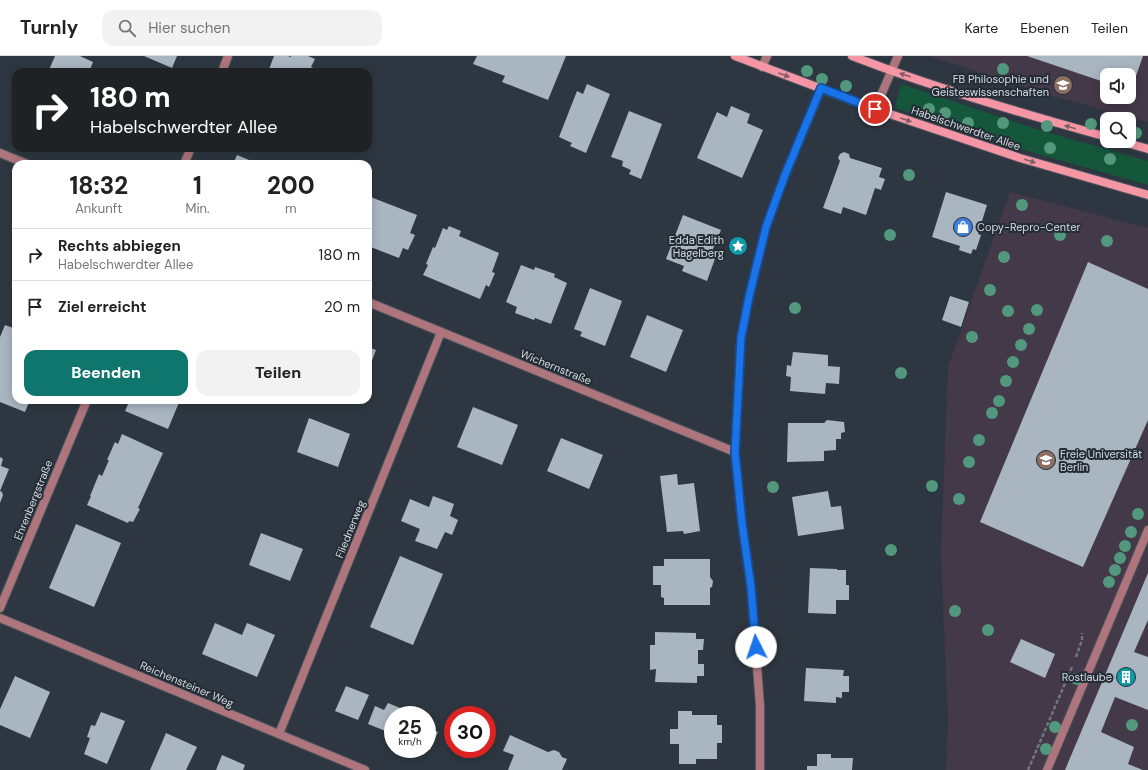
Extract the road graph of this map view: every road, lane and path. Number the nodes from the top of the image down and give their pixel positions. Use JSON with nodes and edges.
{"nodes":[{"id":1,"x":228,"y":56,"type":"edge"},
{"id":2,"x":735,"y":56,"type":"edge"},
{"id":3,"x":767,"y":56,"type":"edge"},
{"id":4,"x":852,"y":56,"type":"edge"},
{"id":5,"x":898,"y":56,"type":"edge"},
{"id":6,"x":762,"y":67,"type":"junction"},
{"id":7,"x":224,"y":68,"type":"edge"},
{"id":8,"x":891,"y":70,"type":"junction"},
{"id":9,"x":821,"y":88,"type":"junction"},
{"id":10,"x":875,"y":109,"type":"junction"},
{"id":11,"x":1100,"y":135,"type":"edge"},
{"id":12,"x":1136,"y":146,"type":"edge"},
{"id":13,"x":1148,"y":149,"type":"edge"},
{"id":14,"x":0,"y":153,"type":"edge"},
{"id":15,"x":17,"y":160,"type":"edge"},
{"id":16,"x":1148,"y":195,"type":"edge"},
{"id":17,"x":372,"y":304,"type":"edge"},
{"id":18,"x":441,"y":332,"type":"junction"},
{"id":19,"x":85,"y":404,"type":"edge"},
{"id":20,"x":735,"y":452,"type":"junction"},
{"id":21,"x":1148,"y":530,"type":"edge"},
{"id":22,"x":0,"y":608,"type":"edge"},
{"id":23,"x":0,"y":618,"type":"edge"},
{"id":24,"x":1082,"y":633,"type":"dead end"},
{"id":25,"x":279,"y":734,"type":"junction"},
{"id":26,"x":365,"y":770,"type":"edge"},
{"id":27,"x":760,"y":770,"type":"edge"},
{"id":28,"x":1028,"y":770,"type":"edge"},
{"id":29,"x":1046,"y":770,"type":"edge"}],
"edges":[{"from":1,"to":7,"type":"street"},
{"from":2,"to":6,"type":"main road","name":"Habelschwerdter Allee"},
{"from":3,"to":6,"type":"street"},
{"from":4,"to":8,"type":"main road"},
{"from":5,"to":8,"type":"street"},
{"from":6,"to":9,"type":"main road","name":"Habelschwerdter Allee","one_way":true},
{"from":8,"to":10,"type":"street"},
{"from":11,"to":8,"type":"main road","one_way":true},
{"from":9,"to":10,"type":"main road","name":"Habelschwerdter Allee"},
{"from":9,"to":20,"type":"street"},
{"from":10,"to":16,"type":"main road","name":"Habelschwerdter Allee","one_way":true},
{"from":12,"to":13,"type":"main road"},
{"from":14,"to":15,"type":"street"},
{"from":17,"to":18,"type":"street","name":"Wichernstraße"},
{"from":18,"to":20,"type":"street","name":"Wichernstraße"},
{"from":18,"to":25,"type":"street","name":"Fliednerweg"},
{"from":19,"to":22,"type":"street","name":"Ehrenbergstraße"},
{"from":20,"to":27,"type":"street"},
{"from":21,"to":29,"type":"street"},
{"from":23,"to":25,"type":"street","name":"Reichensteiner Weg"},
{"from":24,"to":28,"type":"path"},
{"from":25,"to":26,"type":"street","name":"Reichensteiner Weg"}]}
